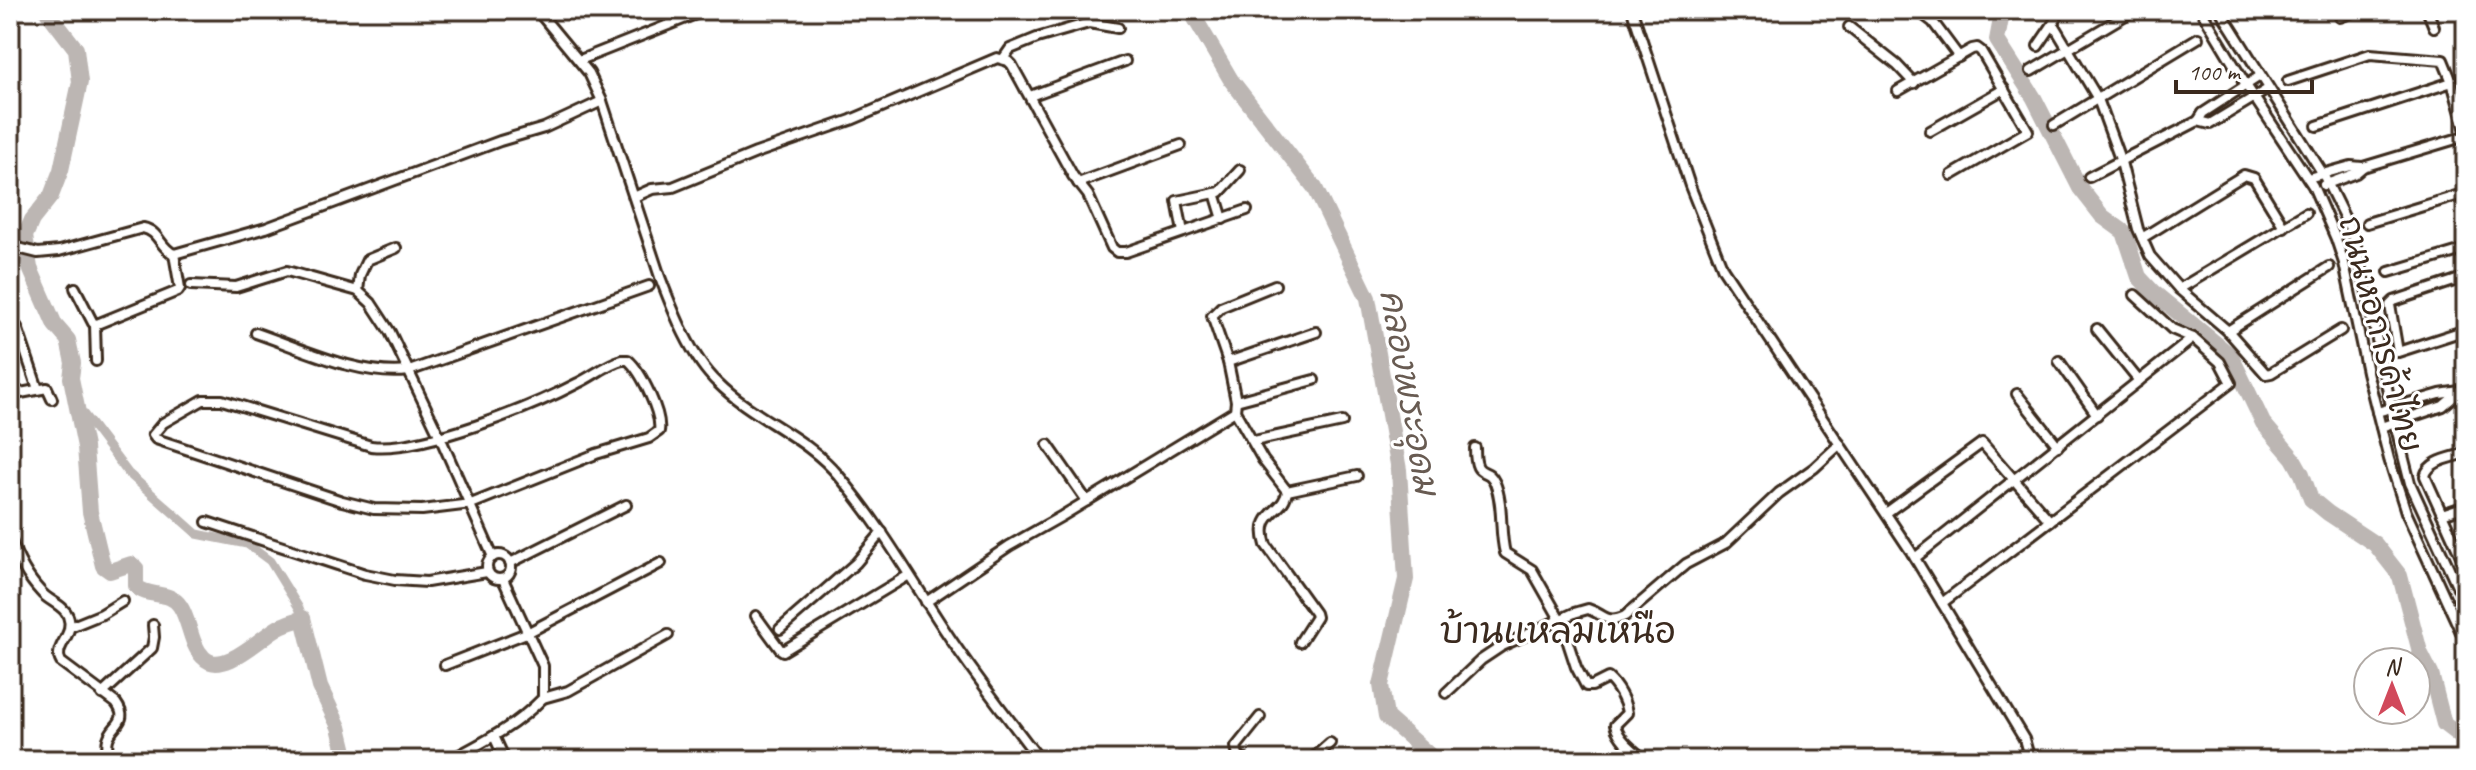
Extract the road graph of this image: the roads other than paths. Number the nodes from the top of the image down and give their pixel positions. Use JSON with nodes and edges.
{"nodes":[{"id":1,"x":537,"y":10,"type":"edge"},
{"id":2,"x":706,"y":10,"type":"edge"},
{"id":3,"x":1632,"y":10,"type":"edge"},
{"id":4,"x":1917,"y":10,"type":"edge"},
{"id":5,"x":2061,"y":10,"type":"edge"},
{"id":6,"x":2134,"y":10,"type":"edge"},
{"id":7,"x":2201,"y":10,"type":"edge"},
{"id":8,"x":2220,"y":10,"type":"edge"},
{"id":9,"x":2358,"y":10,"type":"edge"},
{"id":10,"x":2427,"y":10,"type":"edge"},
{"id":11,"x":2463,"y":11,"type":"edge"},
{"id":12,"x":2340,"y":17,"type":"dead end"},
{"id":13,"x":2466,"y":22,"type":"edge"},
{"id":14,"x":2053,"y":24,"type":"junction"},
{"id":15,"x":1849,"y":27,"type":"dead end"},
{"id":16,"x":2434,"y":27,"type":"dead end"},
{"id":17,"x":1118,"y":28,"type":"dead end"},
{"id":18,"x":2198,"y":38,"type":"dead end"},
{"id":19,"x":2038,"y":46,"type":"dead end"},
{"id":20,"x":2067,"y":50,"type":"junction"},
{"id":21,"x":1959,"y":57,"type":"junction"},
{"id":22,"x":1003,"y":59,"type":"junction"},
{"id":23,"x":580,"y":60,"type":"junction"},
{"id":24,"x":1125,"y":61,"type":"dead end"},
{"id":25,"x":2031,"y":71,"type":"dead end"},
{"id":26,"x":2260,"y":76,"type":"junction"},
{"id":27,"x":2288,"y":81,"type":"dead end"},
{"id":28,"x":2452,"y":82,"type":"junction"},
{"id":29,"x":1914,"y":83,"type":"junction"},
{"id":30,"x":2246,"y":85,"type":"junction"},
{"id":31,"x":2004,"y":89,"type":"junction"},
{"id":32,"x":2268,"y":89,"type":"junction"},
{"id":33,"x":1898,"y":91,"type":"dead end"},
{"id":34,"x":1030,"y":96,"type":"junction"},
{"id":35,"x":2255,"y":97,"type":"junction"},
{"id":36,"x":2098,"y":99,"type":"junction"},
{"id":37,"x":602,"y":101,"type":"junction"},
{"id":38,"x":2198,"y":121,"type":"junction"},
{"id":39,"x":2054,"y":125,"type":"dead end"},
{"id":40,"x":2317,"y":126,"type":"dead end"},
{"id":41,"x":1930,"y":131,"type":"dead end"},
{"id":42,"x":2466,"y":134,"type":"edge"},
{"id":43,"x":1181,"y":145,"type":"dead end"},
{"id":44,"x":2121,"y":162,"type":"junction"},
{"id":45,"x":2363,"y":167,"type":"junction"},
{"id":46,"x":1240,"y":170,"type":"dead end"},
{"id":47,"x":2323,"y":174,"type":"junction"},
{"id":48,"x":1952,"y":175,"type":"dead end"},
{"id":49,"x":2089,"y":177,"type":"dead end"},
{"id":50,"x":2308,"y":178,"type":"junction"},
{"id":51,"x":1078,"y":183,"type":"junction"},
{"id":52,"x":2328,"y":183,"type":"junction"},
{"id":53,"x":2314,"y":188,"type":"junction"},
{"id":54,"x":1215,"y":193,"type":"junction"},
{"id":55,"x":2466,"y":193,"type":"edge"},
{"id":56,"x":634,"y":197,"type":"junction"},
{"id":57,"x":1247,"y":210,"type":"dead end"},
{"id":58,"x":2306,"y":213,"type":"dead end"},
{"id":59,"x":1223,"y":219,"type":"junction"},
{"id":60,"x":2367,"y":223,"type":"dead end"},
{"id":61,"x":2284,"y":227,"type":"junction"},
{"id":62,"x":1183,"y":232,"type":"junction"},
{"id":63,"x":2142,"y":238,"type":"junction"},
{"id":64,"x":11,"y":246,"type":"edge"},
{"id":65,"x":396,"y":248,"type":"dead end"},
{"id":66,"x":2466,"y":249,"type":"edge"},
{"id":67,"x":174,"y":254,"type":"junction"},
{"id":68,"x":2329,"y":267,"type":"dead end"},
{"id":69,"x":2389,"y":272,"type":"dead end"},
{"id":70,"x":2466,"y":277,"type":"edge"},
{"id":71,"x":191,"y":285,"type":"dead end"},
{"id":72,"x":1275,"y":285,"type":"dead end"},
{"id":73,"x":649,"y":286,"type":"dead end"},
{"id":74,"x":75,"y":288,"type":"dead end"},
{"id":75,"x":2179,"y":289,"type":"junction"},
{"id":76,"x":358,"y":291,"type":"junction"},
{"id":77,"x":2135,"y":295,"type":"dead end"},
{"id":78,"x":95,"y":324,"type":"junction"},
{"id":79,"x":17,"y":327,"type":"dead end"},
{"id":80,"x":2097,"y":329,"type":"dead end"},
{"id":81,"x":2341,"y":330,"type":"dead end"},
{"id":82,"x":2466,"y":330,"type":"edge"},
{"id":83,"x":2228,"y":331,"type":"junction"},
{"id":84,"x":1316,"y":332,"type":"dead end"},
{"id":85,"x":256,"y":333,"type":"dead end"},
{"id":86,"x":2193,"y":338,"type":"junction"},
{"id":87,"x":96,"y":361,"type":"dead end"},
{"id":88,"x":2059,"y":361,"type":"dead end"},
{"id":89,"x":1228,"y":362,"type":"junction"},
{"id":90,"x":409,"y":371,"type":"junction"},
{"id":91,"x":1314,"y":380,"type":"dead end"},
{"id":92,"x":2139,"y":381,"type":"junction"},
{"id":93,"x":38,"y":389,"type":"junction"},
{"id":94,"x":2462,"y":391,"type":"edge"},
{"id":95,"x":2017,"y":394,"type":"dead end"},
{"id":96,"x":10,"y":395,"type":"edge"},
{"id":97,"x":52,"y":399,"type":"dead end"},
{"id":98,"x":1236,"y":406,"type":"junction"},
{"id":99,"x":2391,"y":408,"type":"junction"},
{"id":100,"x":2377,"y":412,"type":"junction"},
{"id":101,"x":2097,"y":415,"type":"junction"},
{"id":102,"x":1342,"y":422,"type":"dead end"},
{"id":103,"x":2395,"y":423,"type":"junction"},
{"id":104,"x":2381,"y":427,"type":"junction"},
{"id":105,"x":440,"y":437,"type":"junction"},
{"id":106,"x":1254,"y":441,"type":"junction"},
{"id":107,"x":1840,"y":444,"type":"junction"},
{"id":108,"x":1048,"y":445,"type":"dead end"},
{"id":109,"x":2058,"y":446,"type":"junction"},
{"id":110,"x":1475,"y":448,"type":"dead end"},
{"id":111,"x":2466,"y":453,"type":"edge"},
{"id":112,"x":1357,"y":476,"type":"dead end"},
{"id":113,"x":2015,"y":480,"type":"junction"},
{"id":114,"x":1287,"y":491,"type":"junction"},
{"id":115,"x":1087,"y":501,"type":"junction"},
{"id":116,"x":471,"y":504,"type":"junction"},
{"id":117,"x":626,"y":505,"type":"dead end"},
{"id":118,"x":2466,"y":506,"type":"edge"},
{"id":119,"x":1886,"y":513,"type":"junction"},
{"id":120,"x":2442,"y":514,"type":"junction"},
{"id":121,"x":2050,"y":521,"type":"junction"},
{"id":122,"x":207,"y":522,"type":"dead end"},
{"id":123,"x":882,"y":532,"type":"junction"},
{"id":124,"x":10,"y":538,"type":"edge"},
{"id":125,"x":493,"y":557,"type":"junction"},
{"id":126,"x":1915,"y":558,"type":"junction"},
{"id":127,"x":2465,"y":561,"type":"edge"},
{"id":128,"x":510,"y":563,"type":"junction"},
{"id":129,"x":661,"y":563,"type":"dead end"},
{"id":130,"x":487,"y":572,"type":"junction"},
{"id":131,"x":909,"y":575,"type":"junction"},
{"id":132,"x":503,"y":579,"type":"junction"},
{"id":133,"x":123,"y":601,"type":"dead end"},
{"id":134,"x":926,"y":602,"type":"junction"},
{"id":135,"x":1942,"y":603,"type":"junction"},
{"id":136,"x":2466,"y":605,"type":"edge"},
{"id":137,"x":756,"y":616,"type":"dead end"},
{"id":138,"x":1561,"y":621,"type":"junction"},
{"id":139,"x":153,"y":625,"type":"dead end"},
{"id":140,"x":70,"y":627,"type":"junction"},
{"id":141,"x":780,"y":629,"type":"dead end"},
{"id":142,"x":529,"y":632,"type":"junction"},
{"id":143,"x":668,"y":635,"type":"dead end"},
{"id":144,"x":2465,"y":637,"type":"edge"},
{"id":145,"x":1300,"y":642,"type":"dead end"},
{"id":146,"x":445,"y":665,"type":"dead end"},
{"id":147,"x":1446,"y":693,"type":"dead end"},
{"id":148,"x":102,"y":694,"type":"junction"},
{"id":149,"x":543,"y":698,"type":"junction"},
{"id":150,"x":1260,"y":717,"type":"dead end"},
{"id":151,"x":494,"y":736,"type":"junction"},
{"id":152,"x":1330,"y":743,"type":"dead end"},
{"id":153,"x":10,"y":750,"type":"edge"},
{"id":154,"x":17,"y":760,"type":"edge"},
{"id":155,"x":109,"y":760,"type":"edge"},
{"id":156,"x":450,"y":760,"type":"edge"},
{"id":157,"x":505,"y":760,"type":"edge"},
{"id":158,"x":1040,"y":760,"type":"edge"},
{"id":159,"x":1245,"y":760,"type":"edge"},
{"id":160,"x":1311,"y":760,"type":"edge"},
{"id":161,"x":1645,"y":760,"type":"edge"},
{"id":162,"x":2030,"y":760,"type":"edge"}],
"edges":[{"from":1,"to":23,"type":"street"},
{"from":2,"to":23,"type":"street"},
{"from":3,"to":107,"type":"street"},
{"from":4,"to":21,"type":"street"},
{"from":5,"to":14,"type":"street"},
{"from":6,"to":20,"type":"street"},
{"from":7,"to":30,"type":"street","name":"ถนนหอการค้าไทย"},
{"from":8,"to":26,"type":"street","name":"ถนนหอการค้าไทย"},
{"from":9,"to":12,"type":"street"},
{"from":10,"to":16,"type":"street"},
{"from":11,"to":13,"type":"street"},
{"from":14,"to":19,"type":"street"},
{"from":14,"to":20,"type":"street"},
{"from":15,"to":29,"type":"street"},
{"from":17,"to":22,"type":"street"},
{"from":18,"to":36,"type":"street"},
{"from":20,"to":25,"type":"street"},
{"from":20,"to":36,"type":"street"},
{"from":21,"to":29,"type":"street"},
{"from":21,"to":31,"type":"street"},
{"from":22,"to":34,"type":"street"},
{"from":22,"to":56,"type":"street"},
{"from":23,"to":37,"type":"street"},
{"from":24,"to":34,"type":"street"},
{"from":26,"to":30,"type":"street"},
{"from":26,"to":32,"type":"street","name":"ถนนหอการค้าไทย"},
{"from":27,"to":28,"type":"street"},
{"from":28,"to":40,"type":"street"},
{"from":28,"to":42,"type":"street"},
{"from":29,"to":33,"type":"street"},
{"from":30,"to":35,"type":"street","name":"ถนนหอการค้าไทย"},
{"from":30,"to":38,"type":"street"},
{"from":31,"to":41,"type":"street"},
{"from":31,"to":48,"type":"street"},
{"from":32,"to":35,"type":"street"},
{"from":32,"to":47,"type":"street","name":"ถนนหอการค้าไทย"},
{"from":34,"to":51,"type":"street"},
{"from":35,"to":38,"type":"street"},
{"from":35,"to":50,"type":"street","name":"ถนนหอการค้าไทย"},
{"from":36,"to":39,"type":"street"},
{"from":36,"to":44,"type":"street"},
{"from":37,"to":56,"type":"street"},
{"from":37,"to":67,"type":"street"},
{"from":38,"to":44,"type":"street"},
{"from":42,"to":45,"type":"street"},
{"from":43,"to":51,"type":"street"},
{"from":44,"to":49,"type":"street"},
{"from":44,"to":63,"type":"street"},
{"from":45,"to":47,"type":"street"},
{"from":45,"to":52,"type":"street"},
{"from":46,"to":54,"type":"street"},
{"from":47,"to":50,"type":"street"},
{"from":47,"to":52,"type":"street","name":"ถนนหอการค้าไทย"},
{"from":50,"to":53,"type":"street","name":"ถนนหอการค้าไทย"},
{"from":51,"to":62,"type":"street"},
{"from":52,"to":53,"type":"street"},
{"from":52,"to":99,"type":"street","name":"ถนนหอการค้าไทย"},
{"from":53,"to":100,"type":"street","name":"ถนนหอการค้าไทย"},
{"from":54,"to":59,"type":"street"},
{"from":54,"to":62,"type":"street"},
{"from":55,"to":60,"type":"street"},
{"from":56,"to":123,"type":"street"},
{"from":57,"to":59,"type":"street"},
{"from":58,"to":61,"type":"street"},
{"from":59,"to":62,"type":"street"},
{"from":61,"to":63,"type":"street"},
{"from":61,"to":75,"type":"street"},
{"from":63,"to":75,"type":"street"},
{"from":64,"to":67,"type":"street"},
{"from":65,"to":76,"type":"street"},
{"from":66,"to":69,"type":"street"},
{"from":67,"to":78,"type":"street"},
{"from":68,"to":83,"type":"street"},
{"from":70,"to":82,"type":"street"},
{"from":71,"to":76,"type":"street"},
{"from":72,"to":89,"type":"street"},
{"from":73,"to":90,"type":"street"},
{"from":74,"to":78,"type":"street"},
{"from":75,"to":83,"type":"street"},
{"from":76,"to":90,"type":"street"},
{"from":77,"to":86,"type":"street"},
{"from":78,"to":87,"type":"street"},
{"from":79,"to":93,"type":"street"},
{"from":80,"to":92,"type":"street"},
{"from":81,"to":83,"type":"street"},
{"from":84,"to":89,"type":"street"},
{"from":85,"to":90,"type":"street"},
{"from":86,"to":92,"type":"street"},
{"from":86,"to":121,"type":"street"},
{"from":88,"to":101,"type":"street"},
{"from":89,"to":98,"type":"street"},
{"from":90,"to":105,"type":"street"},
{"from":91,"to":98,"type":"street"},
{"from":92,"to":101,"type":"street"},
{"from":93,"to":96,"type":"street"},
{"from":93,"to":97,"type":"street"},
{"from":94,"to":99,"type":"street"},
{"from":94,"to":103,"type":"street"},
{"from":95,"to":109,"type":"street"},
{"from":98,"to":106,"type":"street"},
{"from":98,"to":115,"type":"street"},
{"from":99,"to":100,"type":"street"},
{"from":99,"to":103,"type":"street","name":"ถนนหอการค้าไทย"},
{"from":100,"to":104,"type":"street","name":"ถนนหอการค้าไทย"},
{"from":101,"to":109,"type":"street"},
{"from":102,"to":106,"type":"street"},
{"from":103,"to":104,"type":"street"},
{"from":103,"to":136,"type":"street","name":"ถนนหอการค้าไทย"},
{"from":104,"to":144,"type":"street","name":"ถนนหอการค้าไทย"},
{"from":105,"to":116,"type":"street"},
{"from":105,"to":116,"type":"street"},
{"from":105,"to":116,"type":"street"},
{"from":106,"to":114,"type":"street"},
{"from":107,"to":119,"type":"street"},
{"from":107,"to":138,"type":"street"},
{"from":108,"to":115,"type":"street"},
{"from":109,"to":113,"type":"street"},
{"from":110,"to":138,"type":"street"},
{"from":111,"to":120,"type":"street"},
{"from":112,"to":114,"type":"street"},
{"from":113,"to":119,"type":"street"},
{"from":113,"to":121,"type":"street"},
{"from":113,"to":126,"type":"street"},
{"from":114,"to":145,"type":"street"},
{"from":115,"to":134,"type":"street"},
{"from":116,"to":125,"type":"street"},
{"from":117,"to":128,"type":"street"},
{"from":118,"to":120,"type":"street"},
{"from":119,"to":126,"type":"street"},
{"from":120,"to":127,"type":"street"},
{"from":121,"to":135,"type":"street"},
{"from":122,"to":130,"type":"street"},
{"from":123,"to":131,"type":"street"},
{"from":123,"to":141,"type":"street"},
{"from":124,"to":140,"type":"street"},
{"from":125,"to":128,"type":"street"},
{"from":125,"to":130,"type":"street"},
{"from":126,"to":135,"type":"street"},
{"from":128,"to":132,"type":"street"},
{"from":129,"to":142,"type":"street"},
{"from":130,"to":132,"type":"street"},
{"from":131,"to":134,"type":"street"},
{"from":131,"to":137,"type":"street"},
{"from":132,"to":142,"type":"street"},
{"from":133,"to":140,"type":"street"},
{"from":134,"to":158,"type":"street"},
{"from":135,"to":162,"type":"street"},
{"from":138,"to":147,"type":"street"},
{"from":138,"to":161,"type":"street"},
{"from":139,"to":148,"type":"street"},
{"from":140,"to":148,"type":"street"},
{"from":142,"to":146,"type":"street"},
{"from":142,"to":149,"type":"street"},
{"from":143,"to":149,"type":"street"},
{"from":148,"to":155,"type":"street"},
{"from":149,"to":151,"type":"street"},
{"from":150,"to":159,"type":"street"},
{"from":151,"to":156,"type":"street"},
{"from":151,"to":157,"type":"street"},
{"from":152,"to":160,"type":"street"},
{"from":153,"to":154,"type":"street"}]}
